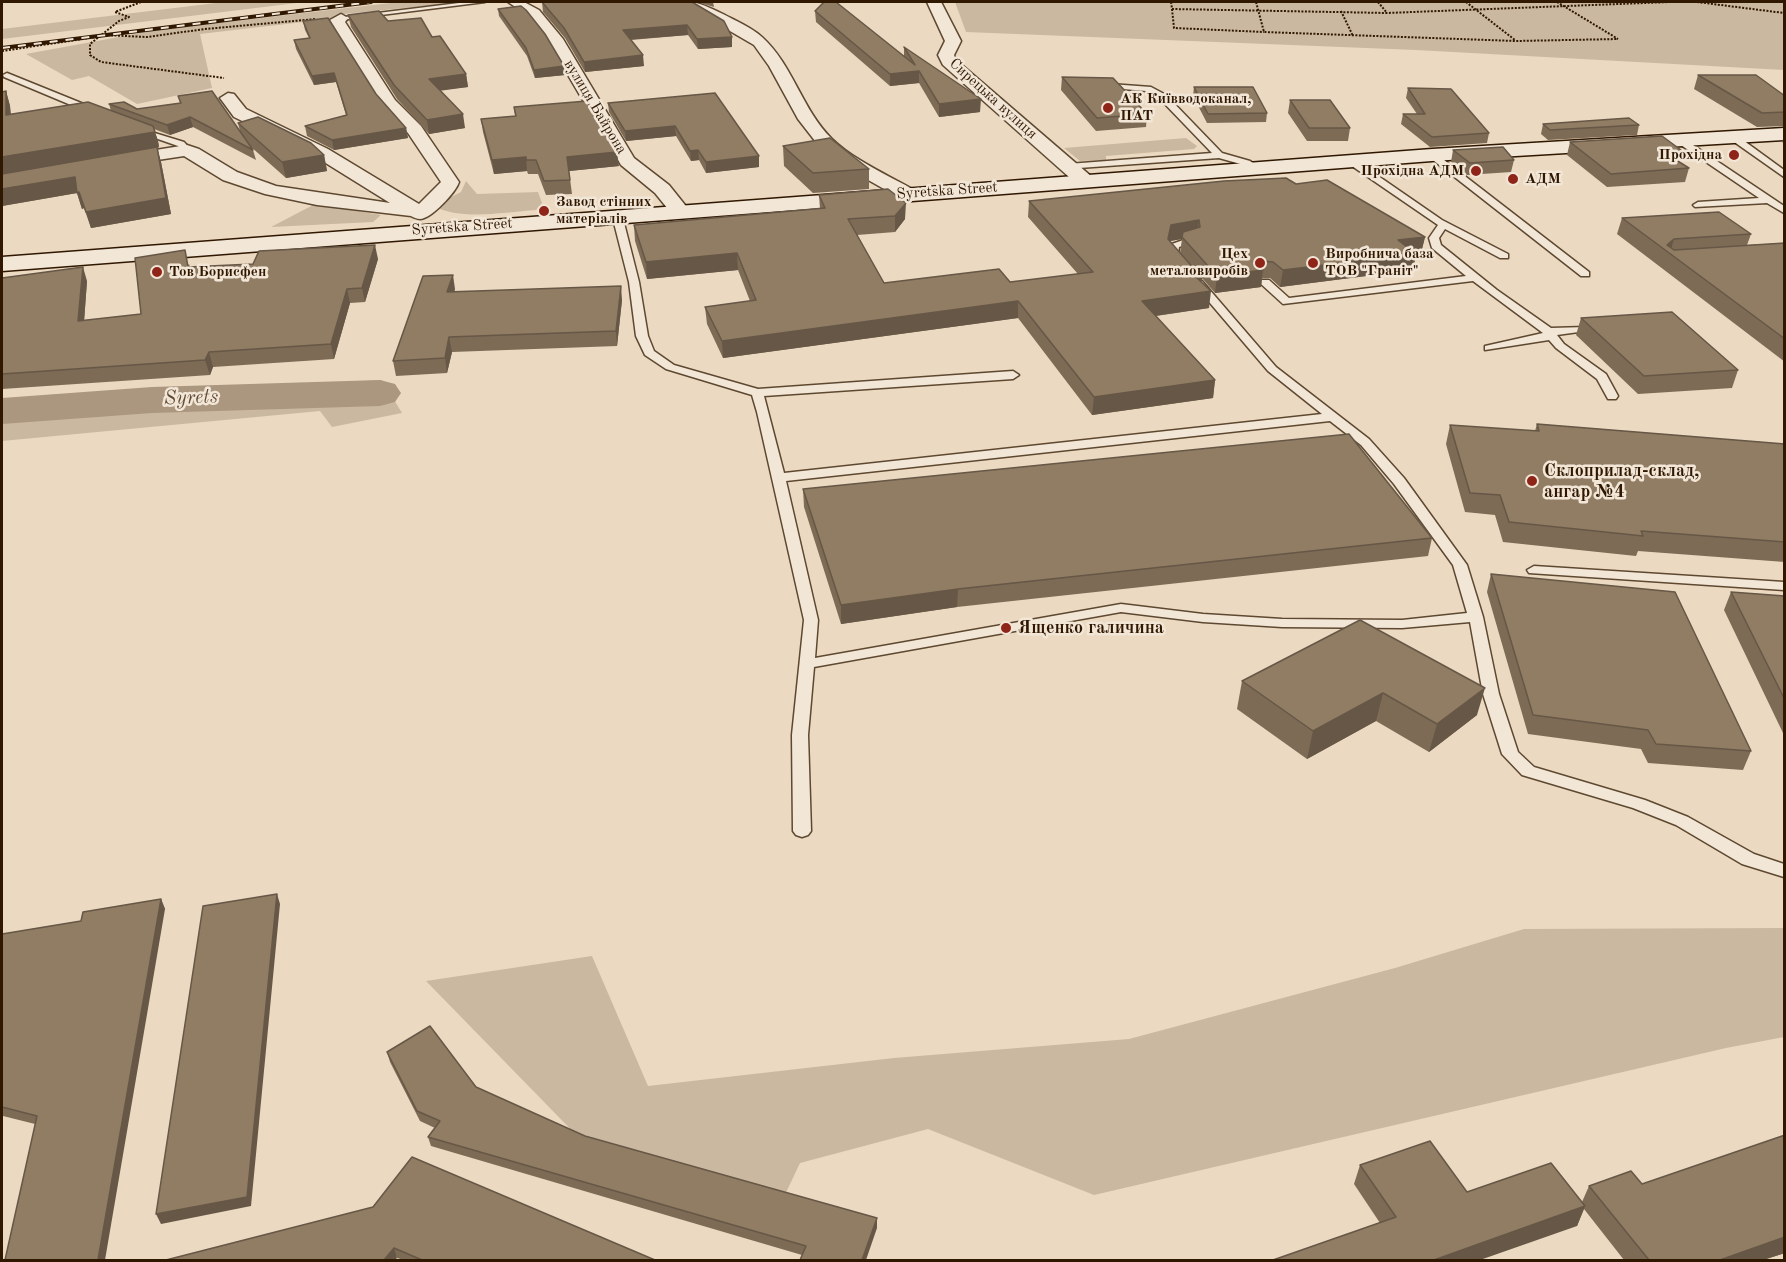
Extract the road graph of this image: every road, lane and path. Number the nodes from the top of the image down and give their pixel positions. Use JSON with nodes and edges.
{"nodes":[{"id":1,"x":141,"y":2,"type":"edge"},
{"id":2,"x":481,"y":2,"type":"edge"},
{"id":3,"x":515,"y":2,"type":"edge"},
{"id":4,"x":687,"y":2,"type":"edge"},
{"id":5,"x":933,"y":2,"type":"edge"},
{"id":6,"x":1171,"y":2,"type":"edge"},
{"id":7,"x":1256,"y":2,"type":"edge"},
{"id":8,"x":1378,"y":2,"type":"edge"},
{"id":9,"x":1466,"y":2,"type":"edge"},
{"id":10,"x":1557,"y":2,"type":"edge"},
{"id":11,"x":1670,"y":2,"type":"edge"},
{"id":12,"x":1697,"y":2,"type":"edge"},
{"id":13,"x":1565,"y":7,"type":"junction"},
{"id":14,"x":1172,"y":9,"type":"junction"},
{"id":15,"x":1258,"y":10,"type":"junction"},
{"id":16,"x":1476,"y":10,"type":"junction"},
{"id":17,"x":1341,"y":12,"type":"junction"},
{"id":18,"x":1386,"y":12,"type":"junction"},
{"id":19,"x":1785,"y":13,"type":"edge"},
{"id":20,"x":340,"y":18,"type":"junction"},
{"id":21,"x":1264,"y":32,"type":"junction"},
{"id":22,"x":102,"y":34,"type":"junction"},
{"id":23,"x":1353,"y":36,"type":"junction"},
{"id":24,"x":99,"y":37,"type":"junction"},
{"id":25,"x":1516,"y":41,"type":"junction"},
{"id":26,"x":2,"y":51,"type":"edge"},
{"id":27,"x":7,"y":75,"type":"dead end"},
{"id":28,"x":1094,"y":85,"type":"edge"},
{"id":29,"x":228,"y":98,"type":"joint"},
{"id":30,"x":103,"y":115,"type":"edge"},
{"id":31,"x":124,"y":124,"type":"edge"},
{"id":32,"x":1785,"y":134,"type":"edge"},
{"id":33,"x":1733,"y":137,"type":"junction"},
{"id":34,"x":1678,"y":139,"type":"junction"},
{"id":35,"x":187,"y":150,"type":"junction"},
{"id":36,"x":1219,"y":155,"type":"junction"},
{"id":37,"x":1432,"y":155,"type":"junction"},
{"id":38,"x":1352,"y":162,"type":"junction"},
{"id":39,"x":103,"y":164,"type":"edge"},
{"id":40,"x":1068,"y":166,"type":"junction"},
{"id":41,"x":1257,"y":169,"type":"junction"},
{"id":42,"x":1785,"y":174,"type":"edge"},
{"id":43,"x":1085,"y":182,"type":"junction"},
{"id":44,"x":907,"y":194,"type":"junction"},
{"id":45,"x":1769,"y":200,"type":"junction"},
{"id":46,"x":1698,"y":205,"type":"dead end"},
{"id":47,"x":679,"y":210,"type":"junction"},
{"id":48,"x":1785,"y":210,"type":"edge"},
{"id":49,"x":617,"y":215,"type":"junction"},
{"id":50,"x":424,"y":221,"type":"junction"},
{"id":51,"x":1445,"y":225,"type":"junction"},
{"id":52,"x":1192,"y":240,"type":"edge"},
{"id":53,"x":1504,"y":256,"type":"dead end"},
{"id":54,"x":2,"y":264,"type":"edge"},
{"id":55,"x":1585,"y":274,"type":"dead end"},
{"id":56,"x":1474,"y":278,"type":"junction"},
{"id":57,"x":1265,"y":282,"type":"edge"},
{"id":58,"x":1582,"y":329,"type":"edge"},
{"id":59,"x":1549,"y":332,"type":"junction"},
{"id":60,"x":1489,"y":348,"type":"dead end"},
{"id":61,"x":1013,"y":375,"type":"dead end"},
{"id":62,"x":757,"y":393,"type":"junction"},
{"id":63,"x":1612,"y":396,"type":"dead end"},
{"id":64,"x":1332,"y":417,"type":"junction"},
{"id":65,"x":778,"y":478,"type":"junction"},
{"id":66,"x":1534,"y":570,"type":"dead end"},
{"id":67,"x":1785,"y":586,"type":"edge"},
{"id":68,"x":1476,"y":617,"type":"junction"},
{"id":69,"x":807,"y":664,"type":"junction"},
{"id":70,"x":802,"y":831,"type":"dead end"},
{"id":71,"x":1785,"y":871,"type":"edge"}],
"edges":[{"from":1,"to":22,"type":"path"},
{"from":2,"to":20,"type":"lane"},
{"from":3,"to":47,"type":"street","name":"вулиця Байрона"},
{"from":4,"to":44,"type":"street"},
{"from":5,"to":40,"type":"street","name":"Сирецька вулиця"},
{"from":6,"to":14,"type":"path"},
{"from":7,"to":15,"type":"path"},
{"from":8,"to":18,"type":"path"},
{"from":9,"to":16,"type":"path"},
{"from":10,"to":13,"type":"path"},
{"from":11,"to":13,"type":"path"},
{"from":12,"to":19,"type":"path"},
{"from":13,"to":16,"type":"path"},
{"from":13,"to":25,"type":"path"},
{"from":14,"to":15,"type":"path"},
{"from":14,"to":21,"type":"path"},
{"from":15,"to":17,"type":"path"},
{"from":15,"to":21,"type":"path"},
{"from":16,"to":18,"type":"path"},
{"from":16,"to":25,"type":"path"},
{"from":17,"to":18,"type":"path"},
{"from":17,"to":23,"type":"path"},
{"from":20,"to":22,"type":"path"},
{"from":20,"to":50,"type":"street"},
{"from":21,"to":23,"type":"path"},
{"from":22,"to":24,"type":"path"},
{"from":23,"to":25,"type":"path"},
{"from":24,"to":26,"type":"path"},
{"from":24,"to":29,"type":"path"},
{"from":27,"to":30,"type":"lane"},
{"from":28,"to":36,"type":"lane"},
{"from":29,"to":50,"type":"street"},
{"from":31,"to":35,"type":"lane"},
{"from":32,"to":33,"type":"main road","name":"Syretska Street"},
{"from":33,"to":34,"type":"main road","name":"Syretska Street"},
{"from":33,"to":42,"type":"lane"},
{"from":34,"to":37,"type":"main road","name":"Syretska Street"},
{"from":34,"to":45,"type":"lane"},
{"from":35,"to":39,"type":"street"},
{"from":35,"to":50,"type":"street"},
{"from":36,"to":40,"type":"lane"},
{"from":36,"to":41,"type":"lane"},
{"from":37,"to":38,"type":"main road","name":"Syretska Street"},
{"from":37,"to":55,"type":"lane"},
{"from":38,"to":41,"type":"main road","name":"Syretska Street"},
{"from":38,"to":51,"type":"lane"},
{"from":40,"to":43,"type":"street","name":"Сирецька вулиця"},
{"from":41,"to":43,"type":"main road","name":"Syretska Street"},
{"from":43,"to":44,"type":"main road","name":"Syretska Street"},
{"from":44,"to":47,"type":"main road","name":"Syretska Street"},
{"from":45,"to":46,"type":"lane"},
{"from":45,"to":48,"type":"lane"},
{"from":47,"to":49,"type":"main road","name":"Syretska Street"},
{"from":49,"to":50,"type":"main road","name":"Syretska Street"},
{"from":49,"to":62,"type":"lane"},
{"from":50,"to":54,"type":"main road","name":"Syretska Street"},
{"from":51,"to":53,"type":"lane"},
{"from":51,"to":56,"type":"lane"},
{"from":52,"to":64,"type":"lane"},
{"from":56,"to":57,"type":"lane"},
{"from":56,"to":59,"type":"lane"},
{"from":58,"to":59,"type":"lane"},
{"from":59,"to":60,"type":"lane"},
{"from":59,"to":63,"type":"lane"},
{"from":61,"to":62,"type":"lane"},
{"from":62,"to":65,"type":"lane"},
{"from":64,"to":65,"type":"lane"},
{"from":64,"to":68,"type":"lane"},
{"from":65,"to":69,"type":"lane"},
{"from":66,"to":67,"type":"lane"},
{"from":68,"to":69,"type":"lane"},
{"from":68,"to":71,"type":"lane"},
{"from":69,"to":70,"type":"lane"}]}
